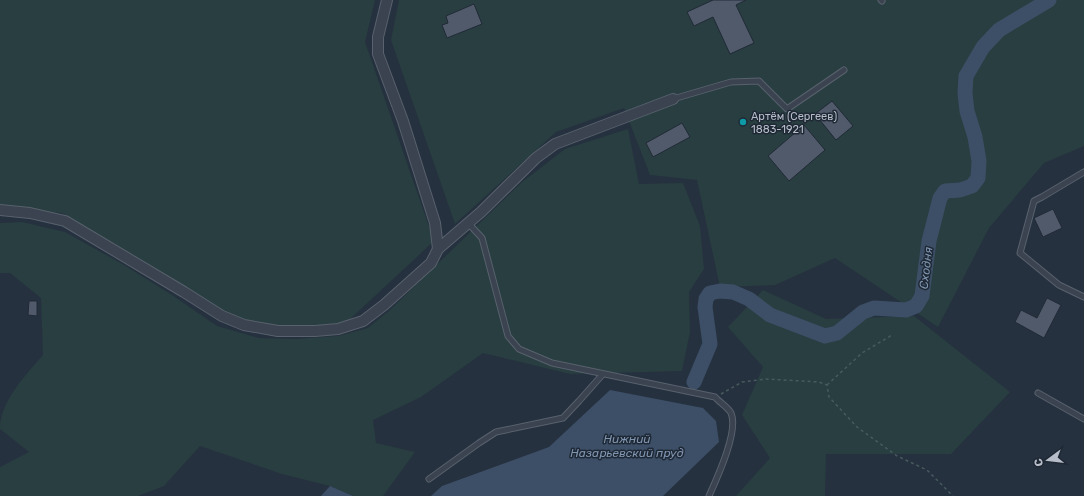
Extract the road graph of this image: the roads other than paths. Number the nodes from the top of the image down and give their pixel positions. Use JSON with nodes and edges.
{"nodes":[{"id":1,"x":387,"y":0,"type":"edge"},
{"id":2,"x":844,"y":70,"type":"dead end"},
{"id":3,"x":673,"y":99,"type":"joint"},
{"id":4,"x":1084,"y":172,"type":"edge"},
{"id":5,"x":0,"y":210,"type":"edge"},
{"id":6,"x":468,"y":223,"type":"junction"},
{"id":7,"x":438,"y":249,"type":"junction"},
{"id":8,"x":1084,"y":297,"type":"edge"},
{"id":9,"x":603,"y":374,"type":"junction"},
{"id":10,"x":1038,"y":393,"type":"dead end"},
{"id":11,"x":1084,"y":418,"type":"edge"},
{"id":12,"x":428,"y":479,"type":"dead end"},
{"id":13,"x":709,"y":496,"type":"edge"}],
"edges":[{"from":1,"to":7,"type":"street"},
{"from":2,"to":3,"type":"lane"},
{"from":3,"to":6,"type":"street"},
{"from":4,"to":8,"type":"lane"},
{"from":5,"to":7,"type":"street"},
{"from":6,"to":7,"type":"street"},
{"from":6,"to":9,"type":"lane"},
{"from":9,"to":12,"type":"lane"},
{"from":9,"to":13,"type":"lane"},
{"from":10,"to":11,"type":"lane"}]}
